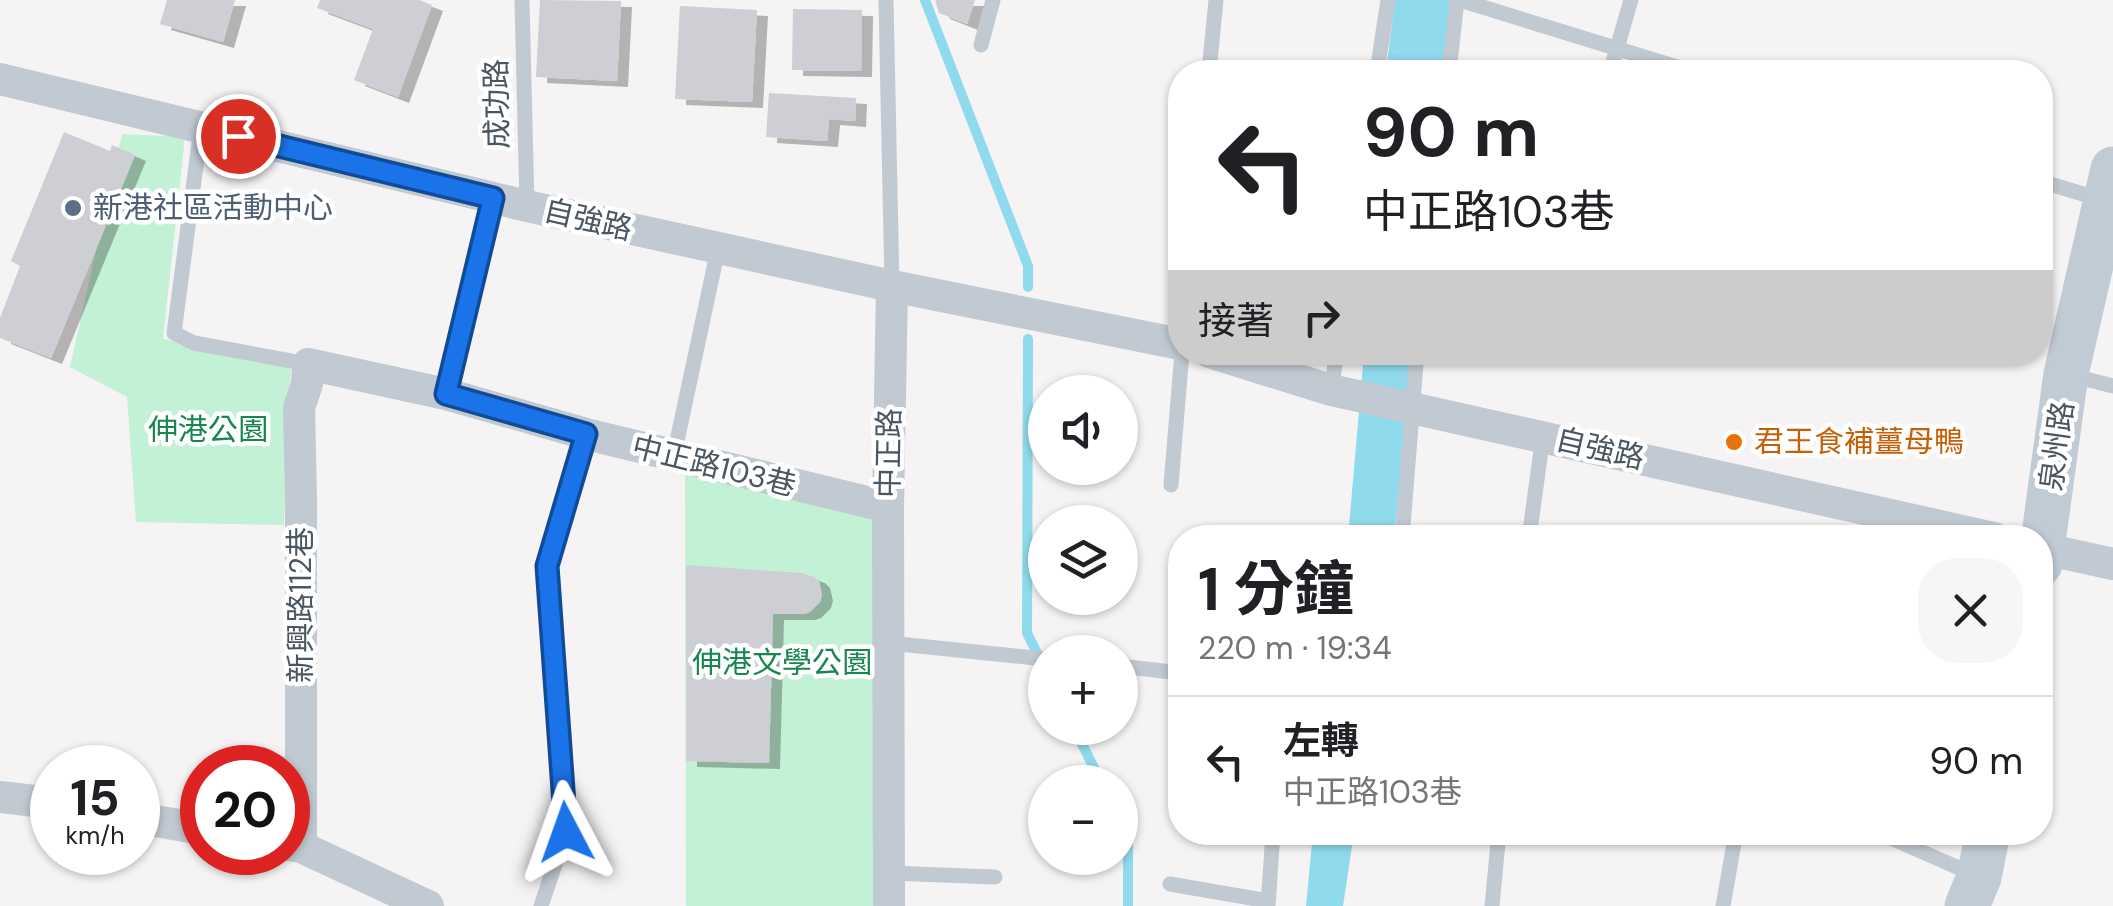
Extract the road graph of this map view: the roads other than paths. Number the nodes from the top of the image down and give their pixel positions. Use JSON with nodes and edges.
{"nodes":[{"id":1,"x":522,"y":0,"type":"edge"},
{"id":2,"x":886,"y":0,"type":"edge"},
{"id":3,"x":992,"y":0,"type":"edge"},
{"id":4,"x":1216,"y":0,"type":"edge"},
{"id":5,"x":1388,"y":0,"type":"edge"},
{"id":6,"x":1458,"y":0,"type":"edge"},
{"id":7,"x":1631,"y":0,"type":"edge"},
{"id":8,"x":982,"y":46,"type":"dead end"},
{"id":9,"x":1616,"y":48,"type":"junction"},
{"id":10,"x":1210,"y":60,"type":"edge"},
{"id":11,"x":1379,"y":60,"type":"edge"},
{"id":12,"x":1450,"y":60,"type":"edge"},
{"id":13,"x":1613,"y":60,"type":"edge"},
{"id":14,"x":1654,"y":60,"type":"edge"},
{"id":15,"x":0,"y":79,"type":"edge"},
{"id":16,"x":201,"y":127,"type":"junction"},
{"id":17,"x":2053,"y":181,"type":"edge"},
{"id":18,"x":2108,"y":185,"type":"edge"},
{"id":19,"x":493,"y":198,"type":"junction"},
{"id":20,"x":526,"y":206,"type":"junction"},
{"id":21,"x":718,"y":249,"type":"junction"},
{"id":22,"x":892,"y":286,"type":"junction"},
{"id":23,"x":1168,"y":342,"type":"edge"},
{"id":24,"x":308,"y":364,"type":"junction"},
{"id":25,"x":1181,"y":365,"type":"edge"},
{"id":26,"x":1251,"y":365,"type":"edge"},
{"id":27,"x":1334,"y":365,"type":"edge"},
{"id":28,"x":1416,"y":365,"type":"edge"},
{"id":29,"x":2066,"y":374,"type":"junction"},
{"id":30,"x":2113,"y":386,"type":"edge"},
{"id":31,"x":1331,"y":390,"type":"junction"},
{"id":32,"x":446,"y":394,"type":"junction"},
{"id":33,"x":1411,"y":406,"type":"junction"},
{"id":34,"x":586,"y":434,"type":"junction"},
{"id":35,"x":1543,"y":436,"type":"junction"},
{"id":36,"x":674,"y":456,"type":"junction"},
{"id":37,"x":1172,"y":485,"type":"dead end"},
{"id":38,"x":888,"y":507,"type":"junction"},
{"id":39,"x":1403,"y":525,"type":"edge"},
{"id":40,"x":1531,"y":525,"type":"edge"},
{"id":41,"x":1937,"y":525,"type":"edge"},
{"id":42,"x":2045,"y":525,"type":"edge"},
{"id":43,"x":2053,"y":555,"type":"edge"},
{"id":44,"x":2113,"y":564,"type":"edge"},
{"id":45,"x":889,"y":643,"type":"junction"},
{"id":46,"x":1028,"y":656,"type":"edge"},
{"id":47,"x":1138,"y":668,"type":"edge"},
{"id":48,"x":1168,"y":672,"type":"edge"},
{"id":49,"x":296,"y":745,"type":"edge"},
{"id":50,"x":0,"y":798,"type":"edge"},
{"id":51,"x":30,"y":801,"type":"edge"},
{"id":52,"x":1272,"y":845,"type":"edge"},
{"id":53,"x":1498,"y":845,"type":"edge"},
{"id":54,"x":1734,"y":845,"type":"edge"},
{"id":55,"x":1898,"y":845,"type":"edge"},
{"id":56,"x":1985,"y":845,"type":"edge"},
{"id":57,"x":310,"y":853,"type":"edge"},
{"id":58,"x":890,"y":873,"type":"junction"},
{"id":59,"x":995,"y":877,"type":"dead end"},
{"id":60,"x":1170,"y":884,"type":"dead end"},
{"id":61,"x":1973,"y":891,"type":"edge"},
{"id":62,"x":1268,"y":904,"type":"edge"},
{"id":63,"x":428,"y":906,"type":"edge"},
{"id":64,"x":541,"y":906,"type":"edge"},
{"id":65,"x":890,"y":906,"type":"edge"},
{"id":66,"x":1492,"y":906,"type":"edge"},
{"id":67,"x":1722,"y":906,"type":"edge"}],
"edges":[{"from":1,"to":20,"type":"lane","name":"成功路"},
{"from":2,"to":22,"type":"lane","name":"中正路"},
{"from":3,"to":8,"type":"lane"},
{"from":4,"to":10,"type":"lane"},
{"from":5,"to":11,"type":"lane"},
{"from":6,"to":9,"type":"lane"},
{"from":6,"to":12,"type":"lane"},
{"from":7,"to":9,"type":"lane"},
{"from":9,"to":13,"type":"lane"},
{"from":9,"to":14,"type":"lane"},
{"from":15,"to":16,"type":"street","name":"自強路"},
{"from":16,"to":19,"type":"street","name":"自強路"},
{"from":16,"to":24,"type":"lane"},
{"from":17,"to":18,"type":"lane"},
{"from":18,"to":29,"type":"street","name":"泉州路"},
{"from":19,"to":20,"type":"street","name":"自強路"},
{"from":19,"to":32,"type":"lane"},
{"from":20,"to":21,"type":"street","name":"自強路"},
{"from":21,"to":22,"type":"street","name":"自強路"},
{"from":21,"to":36,"type":"lane"},
{"from":22,"to":23,"type":"street","name":"自強路"},
{"from":22,"to":38,"type":"street","name":"中正路"},
{"from":24,"to":32,"type":"street","name":"中正路103巷"},
{"from":24,"to":49,"type":"street","name":"新興路112巷"},
{"from":25,"to":37,"type":"lane"},
{"from":26,"to":31,"type":"street","name":"自強路"},
{"from":27,"to":31,"type":"lane"},
{"from":28,"to":33,"type":"lane"},
{"from":29,"to":30,"type":"lane"},
{"from":29,"to":42,"type":"street","name":"泉州路"},
{"from":31,"to":33,"type":"street","name":"自強路"},
{"from":32,"to":34,"type":"street","name":"中正路103巷"},
{"from":33,"to":35,"type":"street","name":"自強路"},
{"from":33,"to":39,"type":"lane"},
{"from":34,"to":36,"type":"street","name":"中正路103巷"},
{"from":34,"to":64,"type":"lane"},
{"from":35,"to":40,"type":"lane"},
{"from":35,"to":41,"type":"street","name":"自強路"},
{"from":36,"to":38,"type":"street","name":"中正路103巷"},
{"from":38,"to":45,"type":"street","name":"中正路"},
{"from":43,"to":44,"type":"street"},
{"from":45,"to":46,"type":"lane"},
{"from":45,"to":58,"type":"street","name":"中正路"},
{"from":47,"to":48,"type":"lane"},
{"from":50,"to":51,"type":"street"},
{"from":52,"to":62,"type":"lane"},
{"from":53,"to":66,"type":"lane"},
{"from":54,"to":67,"type":"lane"},
{"from":55,"to":61,"type":"lane"},
{"from":56,"to":61,"type":"street"},
{"from":57,"to":63,"type":"street"},
{"from":58,"to":59,"type":"lane"},
{"from":58,"to":65,"type":"street","name":"中正路"},
{"from":60,"to":62,"type":"lane"}]}
